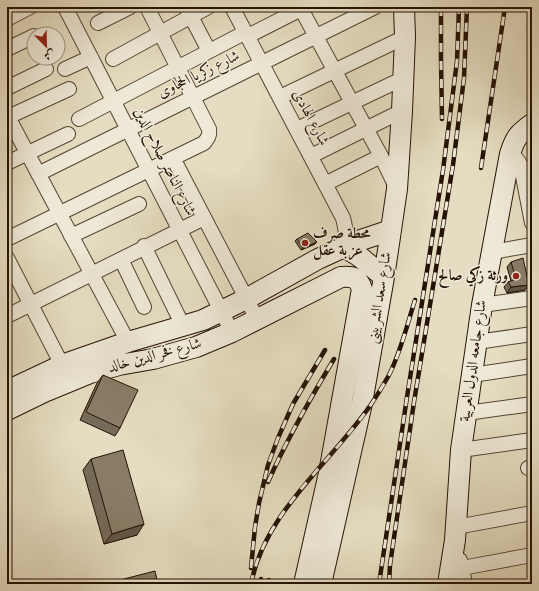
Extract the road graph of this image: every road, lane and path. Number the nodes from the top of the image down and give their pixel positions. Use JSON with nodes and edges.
{"nodes":[{"id":1,"x":30,"y":7,"type":"edge"},
{"id":2,"x":65,"y":7,"type":"edge"},
{"id":3,"x":130,"y":7,"type":"edge"},
{"id":4,"x":147,"y":7,"type":"edge"},
{"id":5,"x":208,"y":7,"type":"edge"},
{"id":6,"x":232,"y":7,"type":"edge"},
{"id":7,"x":375,"y":7,"type":"edge"},
{"id":8,"x":404,"y":7,"type":"edge"},
{"id":9,"x":302,"y":8,"type":"edge"},
{"id":10,"x":188,"y":12,"type":"edge"},
{"id":11,"x":7,"y":19,"type":"edge"},
{"id":12,"x":98,"y":23,"type":"dead end"},
{"id":13,"x":161,"y":33,"type":"junction"},
{"id":14,"x":247,"y":34,"type":"junction"},
{"id":15,"x":316,"y":36,"type":"junction"},
{"id":16,"x":405,"y":37,"type":"junction"},
{"id":17,"x":26,"y":39,"type":"edge"},
{"id":18,"x":7,"y":49,"type":"edge"},
{"id":19,"x":209,"y":51,"type":"junction"},
{"id":20,"x":91,"y":57,"type":"junction"},
{"id":21,"x":113,"y":59,"type":"dead end"},
{"id":22,"x":262,"y":63,"type":"junction"},
{"id":23,"x":178,"y":67,"type":"junction"},
{"id":24,"x":46,"y":69,"type":"dead end"},
{"id":25,"x":65,"y":69,"type":"dead end"},
{"id":26,"x":335,"y":71,"type":"junction"},
{"id":27,"x":404,"y":78,"type":"junction"},
{"id":28,"x":7,"y":88,"type":"edge"},
{"id":29,"x":69,"y":89,"type":"dead end"},
{"id":30,"x":193,"y":97,"type":"junction"},
{"id":31,"x":280,"y":97,"type":"junction"},
{"id":32,"x":113,"y":101,"type":"junction"},
{"id":33,"x":352,"y":103,"type":"junction"},
{"id":34,"x":402,"y":111,"type":"junction"},
{"id":35,"x":79,"y":118,"type":"dead end"},
{"id":36,"x":9,"y":123,"type":"edge"},
{"id":37,"x":532,"y":124,"type":"edge"},
{"id":38,"x":128,"y":129,"type":"junction"},
{"id":39,"x":297,"y":129,"type":"junction"},
{"id":40,"x":366,"y":129,"type":"junction"},
{"id":41,"x":68,"y":134,"type":"dead end"},
{"id":42,"x":27,"y":153,"type":"junction"},
{"id":43,"x":510,"y":154,"type":"junction"},
{"id":44,"x":311,"y":156,"type":"junction"},
{"id":45,"x":381,"y":156,"type":"junction"},
{"id":46,"x":173,"y":158,"type":"junction"},
{"id":47,"x":7,"y":163,"type":"edge"},
{"id":48,"x":148,"y":170,"type":"junction"},
{"id":49,"x":38,"y":174,"type":"junction"},
{"id":50,"x":325,"y":184,"type":"junction"},
{"id":51,"x":397,"y":189,"type":"junction"},
{"id":52,"x":529,"y":194,"type":"edge"},
{"id":53,"x":501,"y":199,"type":"junction"},
{"id":54,"x":139,"y":204,"type":"dead end"},
{"id":55,"x":60,"y":213,"type":"junction"},
{"id":56,"x":204,"y":218,"type":"junction"},
{"id":57,"x":532,"y":222,"type":"edge"},
{"id":58,"x":179,"y":230,"type":"junction"},
{"id":59,"x":391,"y":230,"type":"junction"},
{"id":60,"x":71,"y":236,"type":"junction"},
{"id":61,"x":7,"y":239,"type":"edge"},
{"id":62,"x":532,"y":245,"type":"edge"},
{"id":63,"x":144,"y":246,"type":"junction"},
{"id":64,"x":344,"y":247,"type":"junction"},
{"id":65,"x":492,"y":252,"type":"junction"},
{"id":66,"x":7,"y":258,"type":"edge"},
{"id":67,"x":121,"y":259,"type":"junction"},
{"id":68,"x":91,"y":274,"type":"junction"},
{"id":69,"x":384,"y":277,"type":"junction"},
{"id":70,"x":362,"y":289,"type":"joint"},
{"id":71,"x":532,"y":298,"type":"edge"},
{"id":72,"x":246,"y":299,"type":"junction"},
{"id":73,"x":31,"y":304,"type":"junction"},
{"id":74,"x":482,"y":305,"type":"junction"},
{"id":75,"x":144,"y":307,"type":"dead end"},
{"id":76,"x":221,"y":312,"type":"junction"},
{"id":77,"x":7,"y":316,"type":"edge"},
{"id":78,"x":257,"y":319,"type":"junction"},
{"id":79,"x":183,"y":326,"type":"junction"},
{"id":80,"x":232,"y":332,"type":"junction"},
{"id":81,"x":532,"y":334,"type":"edge"},
{"id":82,"x":128,"y":342,"type":"junction"},
{"id":83,"x":477,"y":342,"type":"junction"},
{"id":84,"x":62,"y":365,"type":"junction"},
{"id":85,"x":532,"y":366,"type":"edge"},
{"id":86,"x":472,"y":375,"type":"junction"},
{"id":87,"x":7,"y":390,"type":"edge"},
{"id":88,"x":352,"y":402,"type":"junction"},
{"id":89,"x":532,"y":404,"type":"edge"},
{"id":90,"x":7,"y":410,"type":"edge"},
{"id":91,"x":467,"y":413,"type":"junction"},
{"id":92,"x":532,"y":440,"type":"edge"},
{"id":93,"x":461,"y":450,"type":"junction"},
{"id":94,"x":532,"y":513,"type":"edge"},
{"id":95,"x":455,"y":534,"type":"junction"},
{"id":96,"x":532,"y":555,"type":"edge"},
{"id":97,"x":462,"y":568,"type":"junction"},
{"id":98,"x":304,"y":584,"type":"edge"},
{"id":99,"x":321,"y":584,"type":"edge"},
{"id":100,"x":448,"y":584,"type":"edge"},
{"id":101,"x":465,"y":584,"type":"edge"}],
"edges":[{"from":1,"to":11,"type":"street"},
{"from":2,"to":20,"type":"street","name":"شارع الناصر صلاح الدين"},
{"from":3,"to":12,"type":"street"},
{"from":4,"to":13,"type":"street"},
{"from":5,"to":10,"type":"street"},
{"from":6,"to":14,"type":"street","name":"شارع الهادى"},
{"from":7,"to":15,"type":"street","name":"شارع زكريا الحجاوى"},
{"from":8,"to":16,"type":"main road","name":"شارع سعد الشربينى"},
{"from":9,"to":14,"type":"street"},
{"from":9,"to":15,"type":"street"},
{"from":10,"to":13,"type":"street"},
{"from":10,"to":19,"type":"street"},
{"from":13,"to":21,"type":"street"},
{"from":13,"to":23,"type":"street"},
{"from":14,"to":19,"type":"street"},
{"from":14,"to":22,"type":"street","name":"شارع الهادى"},
{"from":15,"to":22,"type":"street","name":"شارع زكريا الحجاوى"},
{"from":15,"to":26,"type":"street"},
{"from":16,"to":26,"type":"street"},
{"from":16,"to":27,"type":"main road","name":"شارع سعد الشربينى"},
{"from":17,"to":18,"type":"street"},
{"from":19,"to":23,"type":"street"},
{"from":20,"to":25,"type":"street"},
{"from":20,"to":32,"type":"street","name":"شارع الناصر صلاح الدين"},
{"from":22,"to":30,"type":"street","name":"شارع زكريا الحجاوى"},
{"from":22,"to":31,"type":"street","name":"شارع الهادى"},
{"from":23,"to":30,"type":"street"},
{"from":23,"to":32,"type":"street"},
{"from":24,"to":28,"type":"street"},
{"from":26,"to":31,"type":"street"},
{"from":26,"to":33,"type":"street"},
{"from":27,"to":33,"type":"street"},
{"from":27,"to":34,"type":"main road","name":"شارع سعد الشربينى"},
{"from":29,"to":36,"type":"street"},
{"from":30,"to":38,"type":"street","name":"شارع زكريا الحجاوى"},
{"from":30,"to":46,"type":"street"},
{"from":31,"to":39,"type":"street","name":"شارع الهادى"},
{"from":32,"to":35,"type":"street"},
{"from":32,"to":38,"type":"street","name":"شارع الناصر صلاح الدين"},
{"from":33,"to":39,"type":"street"},
{"from":33,"to":40,"type":"street"},
{"from":34,"to":40,"type":"street"},
{"from":34,"to":51,"type":"main road","name":"شارع سعد الشربينى"},
{"from":36,"to":42,"type":"street"},
{"from":37,"to":43,"type":"main road","name":"شارع جامعه الدول العربية"},
{"from":38,"to":48,"type":"street","name":"شارع الناصر صلاح الدين"},
{"from":38,"to":49,"type":"street","name":"شارع زكريا الحجاوى"},
{"from":39,"to":44,"type":"street","name":"شارع الهادى"},
{"from":40,"to":44,"type":"street"},
{"from":40,"to":45,"type":"street"},
{"from":41,"to":42,"type":"street"},
{"from":42,"to":47,"type":"street"},
{"from":42,"to":49,"type":"street"},
{"from":43,"to":52,"type":"street"},
{"from":43,"to":53,"type":"main road","name":"شارع جامعه الدول العربية"},
{"from":44,"to":50,"type":"street","name":"شارع الهادى"},
{"from":45,"to":50,"type":"street"},
{"from":45,"to":51,"type":"street"},
{"from":46,"to":48,"type":"street"},
{"from":46,"to":56,"type":"street"},
{"from":48,"to":55,"type":"street"},
{"from":48,"to":58,"type":"street","name":"شارع الناصر صلاح الدين"},
{"from":49,"to":55,"type":"street"},
{"from":50,"to":64,"type":"street","name":"شارع الهادى"},
{"from":51,"to":59,"type":"main road","name":"شارع سعد الشربينى"},
{"from":52,"to":53,"type":"street"},
{"from":52,"to":57,"type":"street"},
{"from":53,"to":65,"type":"main road","name":"شارع جامعه الدول العربية"},
{"from":54,"to":60,"type":"street"},
{"from":55,"to":60,"type":"street"},
{"from":55,"to":61,"type":"street"},
{"from":56,"to":58,"type":"street"},
{"from":56,"to":72,"type":"street"},
{"from":58,"to":63,"type":"street"},
{"from":58,"to":76,"type":"street","name":"شارع الناصر صلاح الدين"},
{"from":59,"to":64,"type":"main road","name":"شارع فخر الدين خالد"},
{"from":59,"to":69,"type":"main road","name":"شارع سعد الشربينى"},
{"from":60,"to":68,"type":"street"},
{"from":62,"to":65,"type":"street"},
{"from":63,"to":67,"type":"street"},
{"from":63,"to":79,"type":"street"},
{"from":64,"to":69,"type":"main road"},
{"from":64,"to":72,"type":"main road","name":"شارع فخر الدين خالد"},
{"from":65,"to":74,"type":"main road","name":"شارع جامعه الدول العربية"},
{"from":66,"to":73,"type":"street"},
{"from":67,"to":68,"type":"street"},
{"from":67,"to":75,"type":"street"},
{"from":68,"to":73,"type":"street"},
{"from":68,"to":82,"type":"street"},
{"from":69,"to":88,"type":"main road","name":"شارع سعد الشربينى"},
{"from":70,"to":78,"type":"main road","name":"شارع فخر الدين خالد"},
{"from":70,"to":88,"type":"main road","name":"شارع سعد الشربينى"},
{"from":71,"to":74,"type":"street"},
{"from":72,"to":76,"type":"main road","name":"شارع فخر الدين خالد"},
{"from":72,"to":78,"type":"street"},
{"from":73,"to":77,"type":"street"},
{"from":73,"to":84,"type":"street"},
{"from":74,"to":83,"type":"main road","name":"شارع جامعه الدول العربية"},
{"from":76,"to":79,"type":"main road","name":"شارع فخر الدين خالد"},
{"from":76,"to":80,"type":"street","name":"شارع الناصر صلاح الدين"},
{"from":78,"to":80,"type":"main road","name":"شارع فخر الدين خالد"},
{"from":79,"to":82,"type":"main road","name":"شارع فخر الدين خالد"},
{"from":80,"to":90,"type":"main road","name":"شارع فخر الدين خالد"},
{"from":81,"to":83,"type":"street"},
{"from":82,"to":84,"type":"main road","name":"شارع فخر الدين خالد"},
{"from":83,"to":86,"type":"main road","name":"شارع جامعه الدول العربية"},
{"from":84,"to":87,"type":"main road","name":"شارع فخر الدين خالد"},
{"from":85,"to":86,"type":"street"},
{"from":86,"to":91,"type":"main road","name":"شارع جامعه الدول العربية"},
{"from":88,"to":98,"type":"main road","name":"شارع سعد الشربينى"},
{"from":88,"to":99,"type":"main road","name":"شارع سعد الشربينى"},
{"from":89,"to":91,"type":"street"},
{"from":91,"to":93,"type":"main road","name":"شارع جامعه الدول العربية"},
{"from":92,"to":93,"type":"street"},
{"from":93,"to":95,"type":"main road","name":"شارع جامعه الدول العربية"},
{"from":94,"to":95,"type":"street"},
{"from":95,"to":97,"type":"street"},
{"from":95,"to":100,"type":"main road","name":"شارع جامعه الدول العربية"},
{"from":96,"to":97,"type":"street"},
{"from":97,"to":101,"type":"street"}]}
